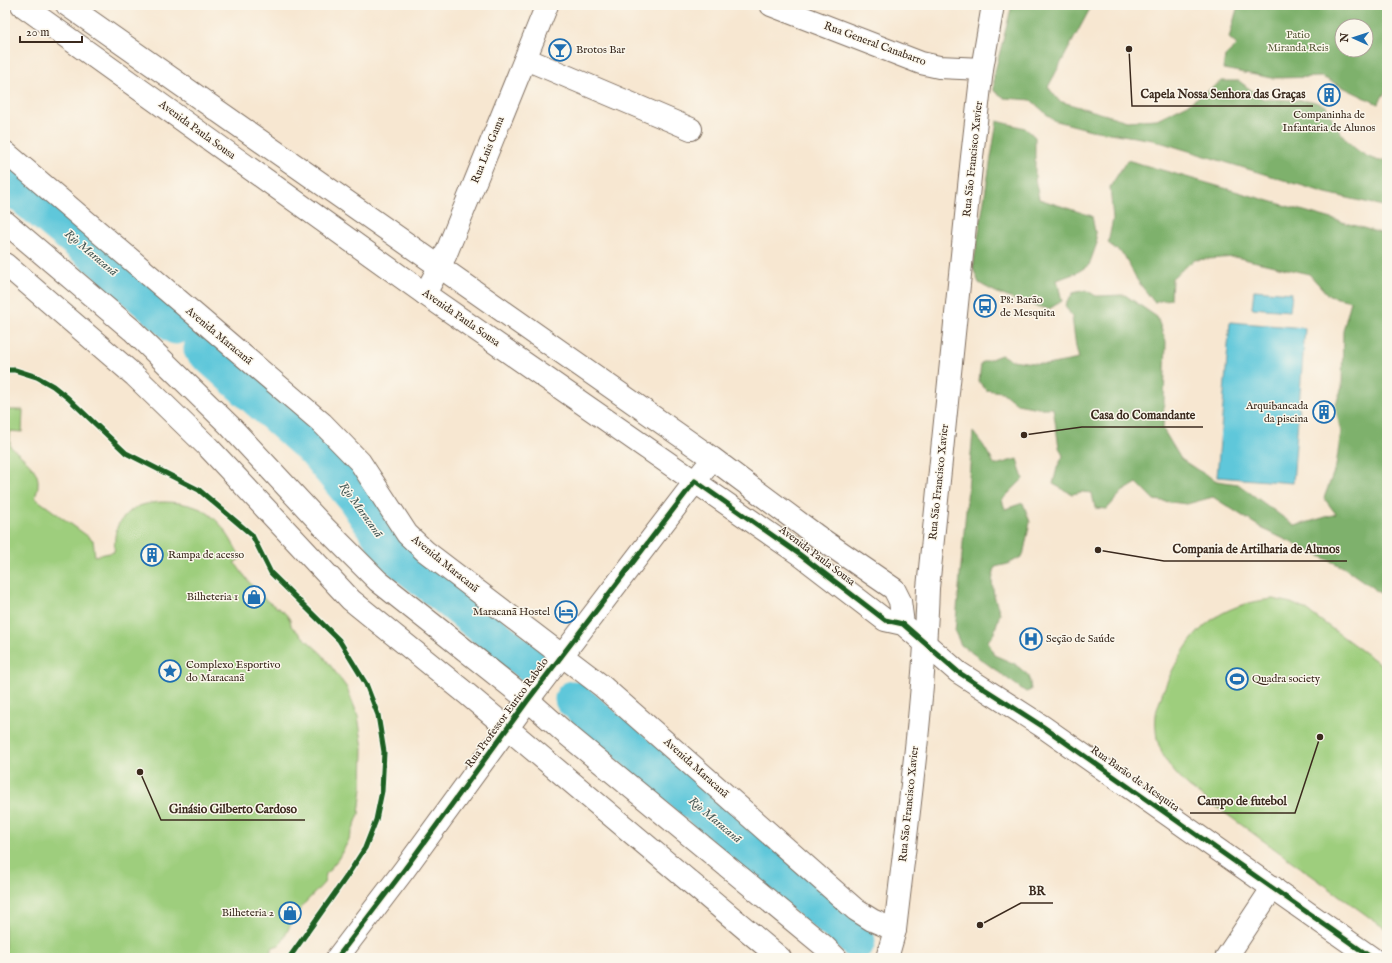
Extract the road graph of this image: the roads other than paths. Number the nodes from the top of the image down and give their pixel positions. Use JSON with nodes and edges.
{"nodes":[{"id":1,"x":22,"y":5,"type":"edge"},
{"id":2,"x":66,"y":5,"type":"edge"},
{"id":3,"x":547,"y":5,"type":"edge"},
{"id":4,"x":771,"y":5,"type":"edge"},
{"id":5,"x":993,"y":5,"type":"edge"},
{"id":6,"x":526,"y":58,"type":"junction"},
{"id":7,"x":982,"y":69,"type":"junction"},
{"id":8,"x":168,"y":77,"type":"junction"},
{"id":9,"x":153,"y":99,"type":"junction"},
{"id":10,"x":691,"y":129,"type":"dead end"},
{"id":11,"x":5,"y":152,"type":"edge"},
{"id":12,"x":5,"y":222,"type":"edge"},
{"id":13,"x":5,"y":264,"type":"edge"},
{"id":14,"x":439,"y":267,"type":"junction"},
{"id":15,"x":425,"y":294,"type":"junction"},
{"id":16,"x":712,"y":458,"type":"junction"},
{"id":17,"x":696,"y":481,"type":"junction"},
{"id":18,"x":817,"y":536,"type":"junction"},
{"id":19,"x":804,"y":557,"type":"junction"},
{"id":20,"x":903,"y":624,"type":"junction"},
{"id":21,"x":926,"y":644,"type":"junction"},
{"id":22,"x":562,"y":655,"type":"junction"},
{"id":23,"x":528,"y":700,"type":"junction"},
{"id":24,"x":508,"y":728,"type":"junction"},
{"id":25,"x":1273,"y":887,"type":"junction"},
{"id":26,"x":895,"y":930,"type":"junction"},
{"id":27,"x":337,"y":958,"type":"edge"},
{"id":28,"x":780,"y":958,"type":"edge"},
{"id":29,"x":836,"y":958,"type":"edge"},
{"id":30,"x":887,"y":958,"type":"edge"},
{"id":31,"x":1226,"y":958,"type":"edge"},
{"id":32,"x":1372,"y":958,"type":"edge"}],
"edges":[{"from":1,"to":9,"type":"street","name":"Avenida Paula Sousa"},
{"from":2,"to":8,"type":"street","name":"Avenida Paula Sousa"},
{"from":3,"to":6,"type":"street","name":"Rua Luis Gama"},
{"from":4,"to":7,"type":"street","name":"Rua General Canabarro"},
{"from":5,"to":7,"type":"street","name":"Rua São Francisco Xavier"},
{"from":6,"to":10,"type":"street"},
{"from":6,"to":14,"type":"street","name":"Rua Luis Gama"},
{"from":7,"to":21,"type":"street","name":"Rua São Francisco Xavier"},
{"from":8,"to":9,"type":"street"},
{"from":8,"to":14,"type":"street","name":"Avenida Paula Sousa"},
{"from":9,"to":15,"type":"street","name":"Avenida Paula Sousa"},
{"from":11,"to":22,"type":"street","name":"Avenida Maracanã"},
{"from":12,"to":23,"type":"street"},
{"from":13,"to":24,"type":"street"},
{"from":14,"to":15,"type":"street","name":"Rua Luis Gama"},
{"from":14,"to":16,"type":"street","name":"Avenida Paula Sousa"},
{"from":15,"to":17,"type":"street","name":"Avenida Paula Sousa"},
{"from":16,"to":17,"type":"street","name":"Rua Professor Eurico Rabelo"},
{"from":16,"to":18,"type":"street","name":"Avenida Paula Sousa"},
{"from":17,"to":19,"type":"street","name":"Avenida Paula Sousa"},
{"from":17,"to":22,"type":"street","name":"Rua Professor Eurico Rabelo"},
{"from":18,"to":19,"type":"street"},
{"from":18,"to":20,"type":"street","name":"Avenida Paula Sousa"},
{"from":19,"to":20,"type":"street","name":"Avenida Paula Sousa"},
{"from":20,"to":21,"type":"street","name":"Avenida Paula Sousa"},
{"from":21,"to":25,"type":"street","name":"Rua Barão de Mesquita"},
{"from":21,"to":26,"type":"street","name":"Rua São Francisco Xavier"},
{"from":22,"to":23,"type":"street","name":"Rua Professor Eurico Rabelo"},
{"from":22,"to":26,"type":"street","name":"Avenida Maracanã"},
{"from":23,"to":24,"type":"street","name":"Rua Professor Eurico Rabelo"},
{"from":23,"to":29,"type":"street"},
{"from":24,"to":27,"type":"street","name":"Rua Professor Eurico Rabelo"},
{"from":24,"to":28,"type":"street"},
{"from":25,"to":31,"type":"street"},
{"from":25,"to":32,"type":"street","name":"Rua Barão de Mesquita"},
{"from":26,"to":30,"type":"street","name":"Rua São Francisco Xavier"}]}
